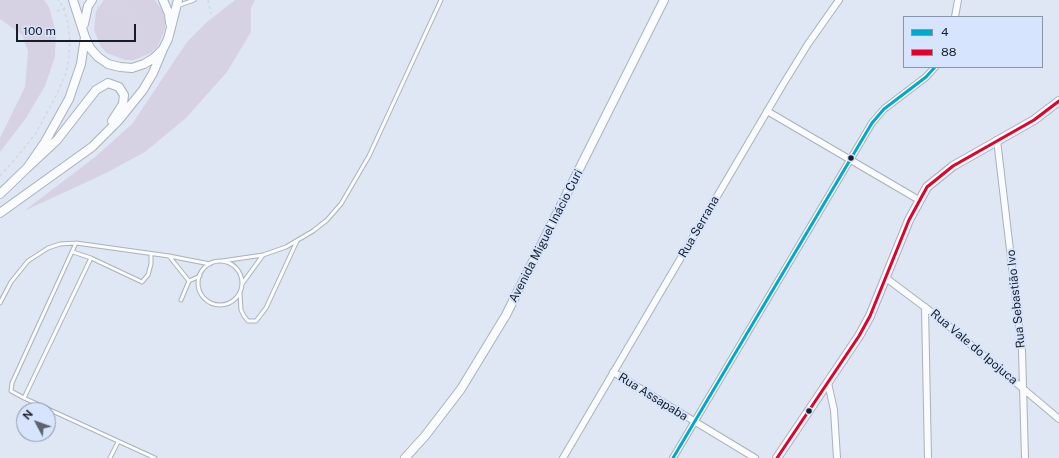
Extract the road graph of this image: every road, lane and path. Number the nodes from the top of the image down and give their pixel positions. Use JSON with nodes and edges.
{"nodes":[{"id":1,"x":58,"y":0,"type":"edge"},
{"id":2,"x":130,"y":0,"type":"edge"},
{"id":3,"x":163,"y":0,"type":"edge"},
{"id":4,"x":194,"y":0,"type":"edge"},
{"id":5,"x":208,"y":0,"type":"edge"},
{"id":6,"x":440,"y":0,"type":"edge"},
{"id":7,"x":664,"y":0,"type":"edge"},
{"id":8,"x":839,"y":0,"type":"edge"},
{"id":9,"x":958,"y":0,"type":"edge"},
{"id":10,"x":75,"y":2,"type":"edge"},
{"id":11,"x":90,"y":3,"type":"edge"},
{"id":12,"x":178,"y":3,"type":"edge"},
{"id":13,"x":63,"y":7,"type":"junction"},
{"id":14,"x":125,"y":8,"type":"junction"},
{"id":15,"x":57,"y":11,"type":"dead end"},
{"id":16,"x":211,"y":14,"type":"dead end"},
{"id":17,"x":955,"y":16,"type":"edge"},
{"id":18,"x":170,"y":28,"type":"junction"},
{"id":19,"x":84,"y":33,"type":"junction"},
{"id":20,"x":163,"y":49,"type":"junction"},
{"id":21,"x":144,"y":64,"type":"junction"},
{"id":22,"x":934,"y":68,"type":"edge"},
{"id":23,"x":1059,"y":101,"type":"edge"},
{"id":24,"x":767,"y":111,"type":"junction"},
{"id":25,"x":997,"y":140,"type":"junction"},
{"id":26,"x":92,"y":147,"type":"junction"},
{"id":27,"x":848,"y":160,"type":"junction"},
{"id":28,"x":27,"y":168,"type":"junction"},
{"id":29,"x":0,"y":176,"type":"edge"},
{"id":30,"x":0,"y":194,"type":"edge"},
{"id":31,"x":919,"y":200,"type":"junction"},
{"id":32,"x":0,"y":213,"type":"edge"},
{"id":33,"x":296,"y":241,"type":"junction"},
{"id":34,"x":76,"y":244,"type":"junction"},
{"id":35,"x":85,"y":246,"type":"junction"},
{"id":36,"x":73,"y":252,"type":"junction"},
{"id":37,"x":151,"y":254,"type":"junction"},
{"id":38,"x":81,"y":255,"type":"junction"},
{"id":39,"x":263,"y":255,"type":"junction"},
{"id":40,"x":169,"y":256,"type":"junction"},
{"id":41,"x":91,"y":258,"type":"junction"},
{"id":42,"x":222,"y":262,"type":"junction"},
{"id":43,"x":210,"y":264,"type":"junction"},
{"id":44,"x":200,"y":276,"type":"junction"},
{"id":45,"x":886,"y":278,"type":"junction"},
{"id":46,"x":189,"y":281,"type":"junction"},
{"id":47,"x":242,"y":284,"type":"junction"},
{"id":48,"x":240,"y":292,"type":"junction"},
{"id":49,"x":181,"y":300,"type":"dead end"},
{"id":50,"x":0,"y":303,"type":"edge"},
{"id":51,"x":925,"y":307,"type":"junction"},
{"id":52,"x":613,"y":372,"type":"junction"},
{"id":53,"x":828,"y":383,"type":"junction"},
{"id":54,"x":1024,"y":390,"type":"junction"},
{"id":55,"x":24,"y":398,"type":"junction"},
{"id":56,"x":1059,"y":419,"type":"edge"},
{"id":57,"x":694,"y":422,"type":"junction"},
{"id":58,"x":118,"y":442,"type":"junction"},
{"id":59,"x":110,"y":458,"type":"edge"},
{"id":60,"x":155,"y":458,"type":"edge"},
{"id":61,"x":405,"y":458,"type":"edge"},
{"id":62,"x":563,"y":458,"type":"edge"},
{"id":63,"x":673,"y":458,"type":"edge"},
{"id":64,"x":755,"y":458,"type":"edge"},
{"id":65,"x":777,"y":458,"type":"edge"},
{"id":66,"x":837,"y":458,"type":"edge"},
{"id":67,"x":928,"y":458,"type":"edge"},
{"id":68,"x":1025,"y":458,"type":"edge"}],
"edges":[{"from":1,"to":13,"type":"path"},
{"from":2,"to":14,"type":"path"},
{"from":3,"to":18,"type":"street"},
{"from":4,"to":12,"type":"lane"},
{"from":5,"to":16,"type":"path"},
{"from":6,"to":33,"type":"lane"},
{"from":7,"to":61,"type":"street","name":"Avenida Miguel Inácio Curi"},
{"from":8,"to":24,"type":"street","name":"Rua Serrana"},
{"from":9,"to":17,"type":"street"},
{"from":10,"to":13,"type":"path"},
{"from":10,"to":19,"type":"street"},
{"from":11,"to":14,"type":"path"},
{"from":11,"to":19,"type":"street"},
{"from":12,"to":18,"type":"street"},
{"from":13,"to":15,"type":"path"},
{"from":13,"to":29,"type":"path"},
{"from":14,"to":21,"type":"path"},
{"from":18,"to":20,"type":"street"},
{"from":19,"to":21,"type":"street"},
{"from":19,"to":28,"type":"street"},
{"from":20,"to":21,"type":"street"},
{"from":20,"to":26,"type":"street"},
{"from":22,"to":27,"type":"street"},
{"from":23,"to":25,"type":"street"},
{"from":24,"to":27,"type":"street"},
{"from":24,"to":52,"type":"street","name":"Rua Serrana"},
{"from":25,"to":31,"type":"street"},
{"from":25,"to":54,"type":"street","name":"Rua Sebastião Ivo"},
{"from":26,"to":28,"type":"street"},
{"from":26,"to":32,"type":"street"},
{"from":27,"to":31,"type":"street"},
{"from":27,"to":57,"type":"street"},
{"from":28,"to":30,"type":"street"},
{"from":31,"to":45,"type":"street"},
{"from":33,"to":39,"type":"lane"},
{"from":33,"to":48,"type":"lane"},
{"from":34,"to":35,"type":"lane"},
{"from":34,"to":36,"type":"lane"},
{"from":34,"to":50,"type":"lane"},
{"from":35,"to":37,"type":"lane"},
{"from":35,"to":38,"type":"lane"},
{"from":36,"to":38,"type":"lane"},
{"from":36,"to":55,"type":"lane"},
{"from":37,"to":40,"type":"lane"},
{"from":37,"to":41,"type":"lane"},
{"from":38,"to":41,"type":"lane"},
{"from":39,"to":42,"type":"lane"},
{"from":39,"to":47,"type":"lane"},
{"from":40,"to":43,"type":"lane"},
{"from":40,"to":46,"type":"lane"},
{"from":41,"to":55,"type":"lane"},
{"from":42,"to":43,"type":"lane"},
{"from":42,"to":47,"type":"lane"},
{"from":43,"to":44,"type":"lane"},
{"from":44,"to":46,"type":"lane"},
{"from":44,"to":48,"type":"lane"},
{"from":45,"to":51,"type":"street","name":"Rua Vale do Ipojuca"},
{"from":45,"to":53,"type":"street"},
{"from":46,"to":49,"type":"lane"},
{"from":47,"to":48,"type":"lane"},
{"from":51,"to":54,"type":"street","name":"Rua Vale do Ipojuca"},
{"from":51,"to":67,"type":"street"},
{"from":52,"to":57,"type":"street","name":"Rua Assapaba"},
{"from":52,"to":62,"type":"street","name":"Rua Serrana"},
{"from":53,"to":65,"type":"street"},
{"from":53,"to":66,"type":"street"},
{"from":54,"to":56,"type":"street","name":"Rua Vale do Ipojuca"},
{"from":54,"to":68,"type":"street","name":"Rua Sebastião Ivo"},
{"from":55,"to":58,"type":"lane"},
{"from":57,"to":63,"type":"street"},
{"from":57,"to":64,"type":"street","name":"Rua Assapaba"},
{"from":58,"to":59,"type":"lane"},
{"from":58,"to":60,"type":"lane"}]}
